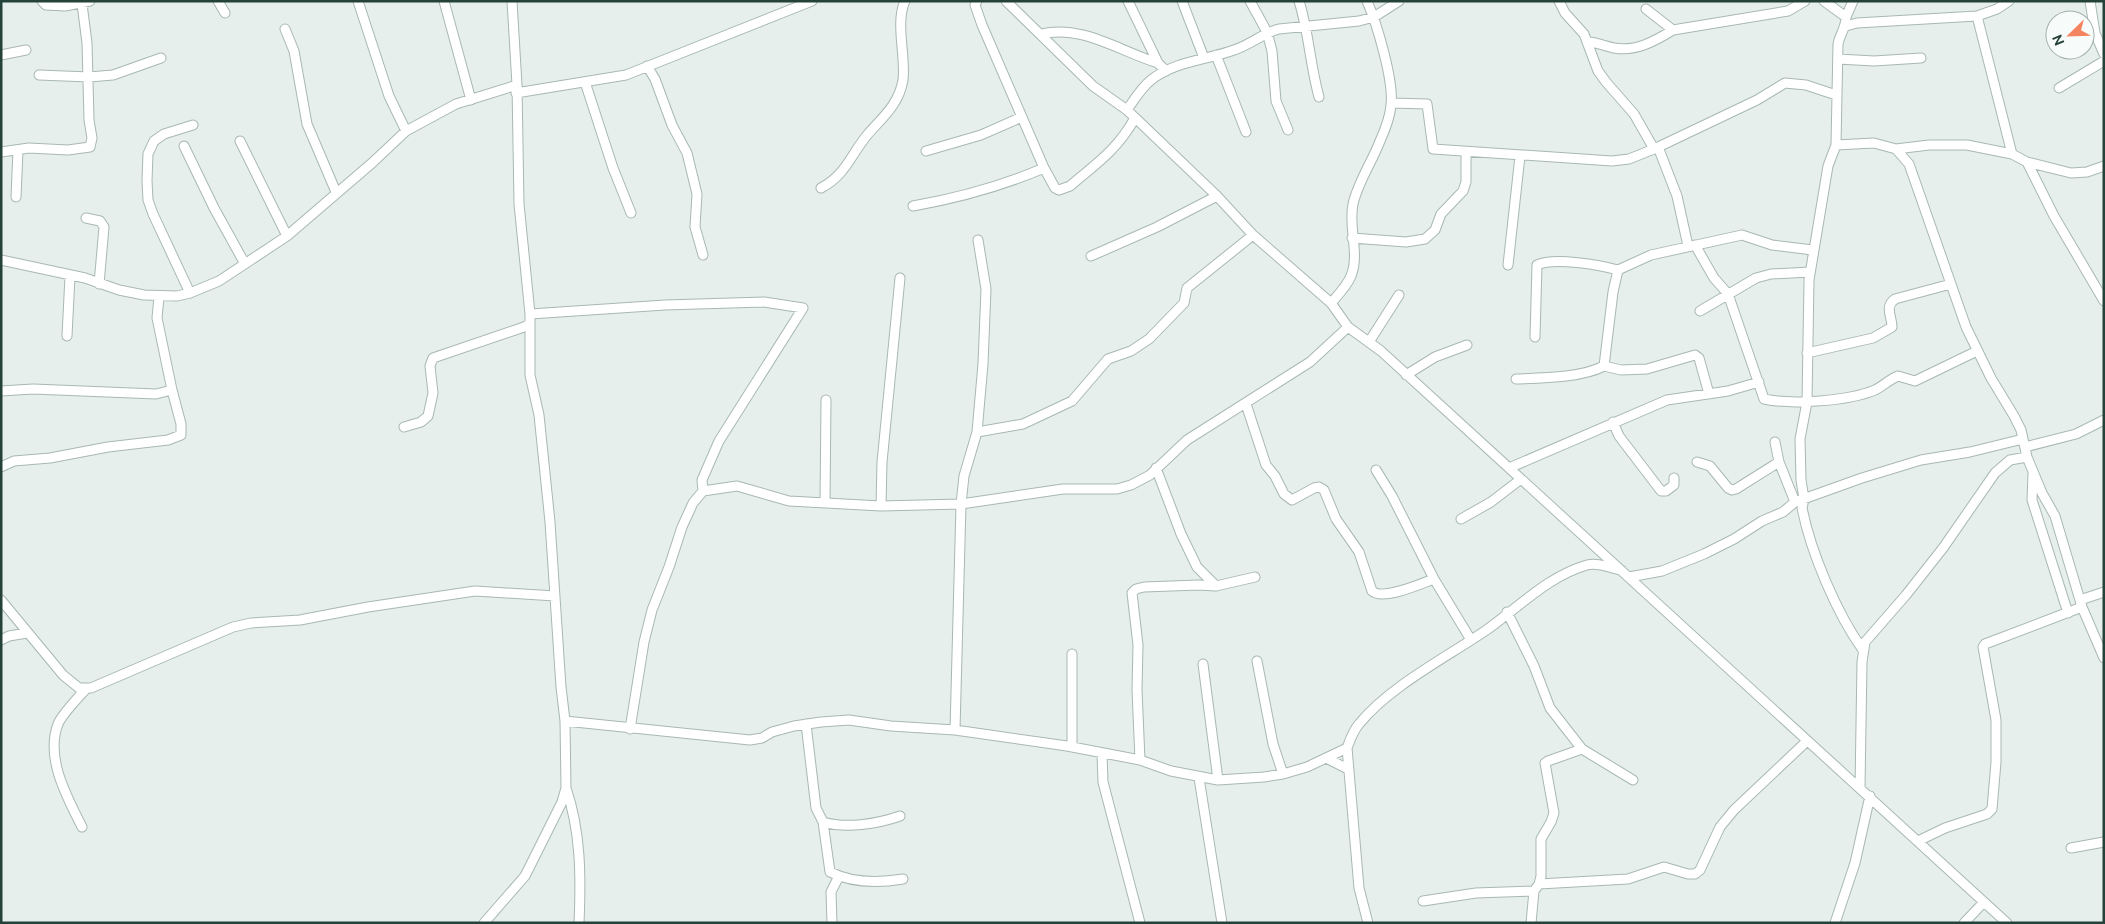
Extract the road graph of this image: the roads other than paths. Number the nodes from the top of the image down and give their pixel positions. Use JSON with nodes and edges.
{"nodes":[{"id":1,"x":42,"y":1,"type":"edge"},
{"id":2,"x":218,"y":1,"type":"edge"},
{"id":3,"x":358,"y":1,"type":"edge"},
{"id":4,"x":444,"y":1,"type":"edge"},
{"id":5,"x":512,"y":1,"type":"edge"},
{"id":6,"x":812,"y":1,"type":"edge"},
{"id":7,"x":905,"y":1,"type":"edge"},
{"id":8,"x":977,"y":1,"type":"edge"},
{"id":9,"x":997,"y":1,"type":"edge"},
{"id":10,"x":1128,"y":1,"type":"edge"},
{"id":11,"x":1182,"y":1,"type":"edge"},
{"id":12,"x":1250,"y":1,"type":"edge"},
{"id":13,"x":1300,"y":1,"type":"edge"},
{"id":14,"x":1368,"y":1,"type":"edge"},
{"id":15,"x":1399,"y":1,"type":"edge"},
{"id":16,"x":1559,"y":1,"type":"edge"},
{"id":17,"x":1805,"y":1,"type":"edge"},
{"id":18,"x":1824,"y":1,"type":"edge"},
{"id":19,"x":1853,"y":1,"type":"edge"},
{"id":20,"x":2009,"y":1,"type":"edge"},
{"id":21,"x":2090,"y":1,"type":"edge"},
{"id":22,"x":86,"y":3,"type":"edge"},
{"id":23,"x":1010,"y":4,"type":"edge"},
{"id":24,"x":1646,"y":9,"type":"dead end"},
{"id":25,"x":225,"y":13,"type":"dead end"},
{"id":26,"x":1977,"y":16,"type":"junction"},
{"id":27,"x":1374,"y":17,"type":"junction"},
{"id":28,"x":1846,"y":22,"type":"junction"},
{"id":29,"x":1306,"y":26,"type":"junction"},
{"id":30,"x":286,"y":29,"type":"dead end"},
{"id":31,"x":1673,"y":30,"type":"junction"},
{"id":32,"x":1267,"y":32,"type":"junction"},
{"id":33,"x":1041,"y":34,"type":"junction"},
{"id":34,"x":1587,"y":42,"type":"junction"},
{"id":35,"x":26,"y":50,"type":"dead end"},
{"id":36,"x":2,"y":54,"type":"edge"},
{"id":37,"x":2104,"y":54,"type":"edge"},
{"id":38,"x":1216,"y":55,"type":"junction"},
{"id":39,"x":161,"y":58,"type":"dead end"},
{"id":40,"x":1204,"y":58,"type":"junction"},
{"id":41,"x":1921,"y":58,"type":"dead end"},
{"id":42,"x":1838,"y":59,"type":"junction"},
{"id":43,"x":2104,"y":61,"type":"edge"},
{"id":44,"x":1158,"y":63,"type":"junction"},
{"id":45,"x":647,"y":66,"type":"junction"},
{"id":46,"x":1166,"y":71,"type":"junction"},
{"id":47,"x":39,"y":75,"type":"dead end"},
{"id":48,"x":89,"y":77,"type":"junction"},
{"id":49,"x":585,"y":82,"type":"junction"},
{"id":50,"x":2060,"y":88,"type":"dead end"},
{"id":51,"x":517,"y":89,"type":"junction"},
{"id":52,"x":1836,"y":95,"type":"junction"},
{"id":53,"x":1319,"y":97,"type":"dead end"},
{"id":54,"x":471,"y":100,"type":"junction"},
{"id":55,"x":1392,"y":103,"type":"junction"},
{"id":56,"x":1127,"y":110,"type":"junction"},
{"id":57,"x":1022,"y":117,"type":"junction"},
{"id":58,"x":1135,"y":118,"type":"junction"},
{"id":59,"x":193,"y":125,"type":"dead end"},
{"id":60,"x":1288,"y":130,"type":"dead end"},
{"id":61,"x":406,"y":131,"type":"junction"},
{"id":62,"x":1246,"y":132,"type":"dead end"},
{"id":63,"x":240,"y":141,"type":"dead end"},
{"id":64,"x":1836,"y":145,"type":"junction"},
{"id":65,"x":184,"y":146,"type":"dead end"},
{"id":66,"x":1656,"y":148,"type":"junction"},
{"id":67,"x":1896,"y":149,"type":"junction"},
{"id":68,"x":18,"y":150,"type":"junction"},
{"id":69,"x":926,"y":151,"type":"dead end"},
{"id":70,"x":1,"y":152,"type":"edge"},
{"id":71,"x":1466,"y":152,"type":"junction"},
{"id":72,"x":2012,"y":154,"type":"junction"},
{"id":73,"x":1520,"y":156,"type":"junction"},
{"id":74,"x":2027,"y":162,"type":"junction"},
{"id":75,"x":2104,"y":166,"type":"edge"},
{"id":76,"x":1044,"y":168,"type":"junction"},
{"id":77,"x":822,"y":188,"type":"dead end"},
{"id":78,"x":336,"y":192,"type":"junction"},
{"id":79,"x":1217,"y":196,"type":"junction"},
{"id":80,"x":16,"y":197,"type":"dead end"},
{"id":81,"x":913,"y":206,"type":"dead end"},
{"id":82,"x":631,"y":213,"type":"dead end"},
{"id":83,"x":86,"y":218,"type":"dead end"},
{"id":84,"x":1253,"y":235,"type":"junction"},
{"id":85,"x":287,"y":236,"type":"junction"},
{"id":86,"x":1352,"y":238,"type":"junction"},
{"id":87,"x":978,"y":240,"type":"dead end"},
{"id":88,"x":1692,"y":245,"type":"junction"},
{"id":89,"x":1813,"y":250,"type":"junction"},
{"id":90,"x":703,"y":256,"type":"dead end"},
{"id":91,"x":1091,"y":256,"type":"dead end"},
{"id":92,"x":1,"y":260,"type":"edge"},
{"id":93,"x":245,"y":264,"type":"junction"},
{"id":94,"x":1508,"y":265,"type":"dead end"},
{"id":95,"x":1618,"y":270,"type":"junction"},
{"id":96,"x":1810,"y":272,"type":"junction"},
{"id":97,"x":70,"y":276,"type":"junction"},
{"id":98,"x":900,"y":278,"type":"dead end"},
{"id":99,"x":100,"y":284,"type":"junction"},
{"id":100,"x":1951,"y":284,"type":"junction"},
{"id":101,"x":190,"y":293,"type":"junction"},
{"id":102,"x":1728,"y":294,"type":"junction"},
{"id":103,"x":1399,"y":295,"type":"dead end"},
{"id":104,"x":159,"y":297,"type":"junction"},
{"id":105,"x":2104,"y":301,"type":"edge"},
{"id":106,"x":1331,"y":303,"type":"junction"},
{"id":107,"x":1700,"y":311,"type":"dead end"},
{"id":108,"x":530,"y":314,"type":"junction"},
{"id":109,"x":529,"y":324,"type":"junction"},
{"id":110,"x":1348,"y":327,"type":"junction"},
{"id":111,"x":67,"y":336,"type":"dead end"},
{"id":112,"x":1535,"y":336,"type":"dead end"},
{"id":113,"x":1369,"y":342,"type":"junction"},
{"id":114,"x":1467,"y":345,"type":"dead end"},
{"id":115,"x":1978,"y":351,"type":"junction"},
{"id":116,"x":1807,"y":353,"type":"junction"},
{"id":117,"x":1604,"y":366,"type":"junction"},
{"id":118,"x":1406,"y":375,"type":"junction"},
{"id":119,"x":1516,"y":379,"type":"dead end"},
{"id":120,"x":1759,"y":382,"type":"junction"},
{"id":121,"x":172,"y":390,"type":"junction"},
{"id":122,"x":1,"y":391,"type":"edge"},
{"id":123,"x":1709,"y":394,"type":"junction"},
{"id":124,"x":826,"y":400,"type":"dead end"},
{"id":125,"x":1807,"y":402,"type":"junction"},
{"id":126,"x":1246,"y":404,"type":"junction"},
{"id":127,"x":2104,"y":420,"type":"edge"},
{"id":128,"x":1613,"y":422,"type":"junction"},
{"id":129,"x":404,"y":426,"type":"dead end"},
{"id":130,"x":977,"y":432,"type":"junction"},
{"id":131,"x":1775,"y":442,"type":"dead end"},
{"id":132,"x":2025,"y":448,"type":"junction"},
{"id":133,"x":1697,"y":462,"type":"dead end"},
{"id":134,"x":1778,"y":462,"type":"junction"},
{"id":135,"x":1,"y":467,"type":"edge"},
{"id":136,"x":1156,"y":468,"type":"junction"},
{"id":137,"x":1509,"y":468,"type":"junction"},
{"id":138,"x":1376,"y":470,"type":"dead end"},
{"id":139,"x":2034,"y":472,"type":"junction"},
{"id":140,"x":1674,"y":478,"type":"dead end"},
{"id":141,"x":1521,"y":479,"type":"junction"},
{"id":142,"x":703,"y":491,"type":"junction"},
{"id":143,"x":1804,"y":499,"type":"junction"},
{"id":144,"x":1795,"y":502,"type":"junction"},
{"id":145,"x":825,"y":503,"type":"junction"},
{"id":146,"x":961,"y":504,"type":"junction"},
{"id":147,"x":881,"y":506,"type":"junction"},
{"id":148,"x":1461,"y":519,"type":"dead end"},
{"id":149,"x":1621,"y":570,"type":"junction"},
{"id":150,"x":1256,"y":577,"type":"dead end"},
{"id":151,"x":1629,"y":577,"type":"junction"},
{"id":152,"x":1434,"y":579,"type":"junction"},
{"id":153,"x":1216,"y":586,"type":"junction"},
{"id":154,"x":2104,"y":592,"type":"edge"},
{"id":155,"x":554,"y":596,"type":"junction"},
{"id":156,"x":1,"y":600,"type":"edge"},
{"id":157,"x":2081,"y":603,"type":"junction"},
{"id":158,"x":1507,"y":612,"type":"junction"},
{"id":159,"x":2068,"y":613,"type":"junction"},
{"id":160,"x":27,"y":633,"type":"junction"},
{"id":161,"x":1,"y":640,"type":"edge"},
{"id":162,"x":1470,"y":640,"type":"junction"},
{"id":163,"x":1863,"y":650,"type":"junction"},
{"id":164,"x":1072,"y":654,"type":"dead end"},
{"id":165,"x":2104,"y":658,"type":"edge"},
{"id":166,"x":1258,"y":660,"type":"dead end"},
{"id":167,"x":1203,"y":664,"type":"dead end"},
{"id":168,"x":87,"y":688,"type":"junction"},
{"id":169,"x":565,"y":721,"type":"junction"},
{"id":170,"x":806,"y":724,"type":"junction"},
{"id":171,"x":630,"y":729,"type":"junction"},
{"id":172,"x":955,"y":730,"type":"junction"},
{"id":173,"x":1807,"y":741,"type":"junction"},
{"id":174,"x":1072,"y":747,"type":"junction"},
{"id":175,"x":1347,"y":748,"type":"junction"},
{"id":176,"x":1582,"y":748,"type":"junction"},
{"id":177,"x":1102,"y":754,"type":"junction"},
{"id":178,"x":1326,"y":758,"type":"junction"},
{"id":179,"x":1140,"y":760,"type":"junction"},
{"id":180,"x":1348,"y":769,"type":"junction"},
{"id":181,"x":1283,"y":774,"type":"junction"},
{"id":182,"x":1199,"y":778,"type":"junction"},
{"id":183,"x":1218,"y":780,"type":"junction"},
{"id":184,"x":1632,"y":780,"type":"dead end"},
{"id":185,"x":566,"y":788,"type":"junction"},
{"id":186,"x":1860,"y":788,"type":"junction"},
{"id":187,"x":1870,"y":796,"type":"junction"},
{"id":188,"x":900,"y":816,"type":"dead end"},
{"id":189,"x":823,"y":822,"type":"junction"},
{"id":190,"x":82,"y":827,"type":"dead end"},
{"id":191,"x":1918,"y":842,"type":"junction"},
{"id":192,"x":2104,"y":842,"type":"edge"},
{"id":193,"x":2071,"y":848,"type":"dead end"},
{"id":194,"x":838,"y":876,"type":"junction"},
{"id":195,"x":903,"y":879,"type":"dead end"},
{"id":196,"x":1536,"y":888,"type":"junction"},
{"id":197,"x":1423,"y":901,"type":"dead end"},
{"id":198,"x":1984,"y":902,"type":"junction"},
{"id":199,"x":484,"y":923,"type":"edge"},
{"id":200,"x":579,"y":923,"type":"edge"},
{"id":201,"x":832,"y":923,"type":"edge"},
{"id":202,"x":1140,"y":923,"type":"edge"},
{"id":203,"x":1222,"y":923,"type":"edge"},
{"id":204,"x":1368,"y":923,"type":"edge"},
{"id":205,"x":1531,"y":923,"type":"edge"},
{"id":206,"x":1835,"y":923,"type":"edge"},
{"id":207,"x":1964,"y":923,"type":"edge"},
{"id":208,"x":2007,"y":923,"type":"edge"}],
"edges":[{"from":1,"to":22,"type":"street"},
{"from":2,"to":25,"type":"street"},
{"from":3,"to":61,"type":"street"},
{"from":4,"to":54,"type":"street"},
{"from":5,"to":51,"type":"street"},
{"from":6,"to":45,"type":"street"},
{"from":7,"to":77,"type":"street"},
{"from":8,"to":57,"type":"street"},
{"from":9,"to":23,"type":"street"},
{"from":10,"to":44,"type":"street"},
{"from":11,"to":40,"type":"street"},
{"from":12,"to":32,"type":"street"},
{"from":13,"to":29,"type":"street"},
{"from":14,"to":27,"type":"street"},
{"from":15,"to":27,"type":"street"},
{"from":16,"to":34,"type":"street"},
{"from":17,"to":31,"type":"street"},
{"from":18,"to":28,"type":"street"},
{"from":19,"to":28,"type":"street"},
{"from":20,"to":26,"type":"street"},
{"from":21,"to":37,"type":"street"},
{"from":22,"to":48,"type":"street"},
{"from":23,"to":33,"type":"street"},
{"from":24,"to":31,"type":"street"},
{"from":26,"to":28,"type":"street"},
{"from":26,"to":72,"type":"street"},
{"from":27,"to":29,"type":"street"},
{"from":27,"to":55,"type":"street"},
{"from":28,"to":42,"type":"street"},
{"from":29,"to":32,"type":"street"},
{"from":29,"to":53,"type":"street"},
{"from":30,"to":78,"type":"street"},
{"from":31,"to":34,"type":"street"},
{"from":32,"to":38,"type":"street"},
{"from":32,"to":60,"type":"street"},
{"from":33,"to":44,"type":"street"},
{"from":33,"to":56,"type":"street"},
{"from":34,"to":66,"type":"street"},
{"from":35,"to":36,"type":"street"},
{"from":38,"to":40,"type":"street"},
{"from":38,"to":62,"type":"street"},
{"from":39,"to":48,"type":"street"},
{"from":40,"to":46,"type":"street"},
{"from":41,"to":42,"type":"street"},
{"from":42,"to":52,"type":"street"},
{"from":43,"to":50,"type":"street"},
{"from":44,"to":46,"type":"street"},
{"from":45,"to":49,"type":"street"},
{"from":45,"to":90,"type":"street"},
{"from":46,"to":56,"type":"street"},
{"from":47,"to":48,"type":"street"},
{"from":48,"to":68,"type":"street"},
{"from":49,"to":51,"type":"street"},
{"from":49,"to":82,"type":"street"},
{"from":51,"to":54,"type":"street"},
{"from":51,"to":108,"type":"street"},
{"from":52,"to":64,"type":"street"},
{"from":52,"to":66,"type":"street"},
{"from":54,"to":61,"type":"street"},
{"from":55,"to":71,"type":"street"},
{"from":55,"to":86,"type":"street"},
{"from":56,"to":58,"type":"street"},
{"from":57,"to":69,"type":"street"},
{"from":57,"to":76,"type":"street"},
{"from":58,"to":76,"type":"street"},
{"from":58,"to":79,"type":"street"},
{"from":59,"to":101,"type":"street"},
{"from":61,"to":78,"type":"street"},
{"from":63,"to":85,"type":"street"},
{"from":64,"to":67,"type":"street"},
{"from":64,"to":89,"type":"street"},
{"from":65,"to":93,"type":"street"},
{"from":66,"to":73,"type":"street"},
{"from":66,"to":88,"type":"street"},
{"from":67,"to":72,"type":"street"},
{"from":67,"to":100,"type":"street"},
{"from":68,"to":70,"type":"street"},
{"from":68,"to":80,"type":"street"},
{"from":71,"to":73,"type":"street"},
{"from":71,"to":86,"type":"street"},
{"from":72,"to":74,"type":"street"},
{"from":73,"to":94,"type":"street"},
{"from":74,"to":75,"type":"street"},
{"from":74,"to":105,"type":"street"},
{"from":76,"to":81,"type":"street"},
{"from":78,"to":85,"type":"street"},
{"from":79,"to":84,"type":"street"},
{"from":79,"to":91,"type":"street"},
{"from":83,"to":99,"type":"street"},
{"from":84,"to":106,"type":"street"},
{"from":84,"to":130,"type":"street"},
{"from":85,"to":93,"type":"street"},
{"from":86,"to":106,"type":"street"},
{"from":87,"to":130,"type":"street"},
{"from":88,"to":89,"type":"street"},
{"from":88,"to":95,"type":"street"},
{"from":88,"to":102,"type":"street"},
{"from":89,"to":96,"type":"street"},
{"from":92,"to":97,"type":"street"},
{"from":93,"to":101,"type":"street"},
{"from":95,"to":112,"type":"street"},
{"from":95,"to":117,"type":"street"},
{"from":96,"to":102,"type":"street"},
{"from":96,"to":116,"type":"street"},
{"from":97,"to":99,"type":"street"},
{"from":97,"to":111,"type":"street"},
{"from":98,"to":147,"type":"street"},
{"from":99,"to":104,"type":"street"},
{"from":100,"to":115,"type":"street"},
{"from":100,"to":116,"type":"street"},
{"from":101,"to":104,"type":"street"},
{"from":102,"to":107,"type":"street"},
{"from":102,"to":120,"type":"street"},
{"from":103,"to":113,"type":"street"},
{"from":104,"to":121,"type":"street"},
{"from":106,"to":110,"type":"street"},
{"from":108,"to":109,"type":"street"},
{"from":108,"to":142,"type":"street"},
{"from":109,"to":129,"type":"street"},
{"from":109,"to":155,"type":"street"},
{"from":110,"to":113,"type":"street"},
{"from":110,"to":126,"type":"street"},
{"from":113,"to":118,"type":"street"},
{"from":114,"to":118,"type":"street"},
{"from":115,"to":125,"type":"street"},
{"from":115,"to":132,"type":"street"},
{"from":116,"to":125,"type":"street"},
{"from":117,"to":119,"type":"street"},
{"from":117,"to":123,"type":"street"},
{"from":118,"to":137,"type":"street"},
{"from":120,"to":123,"type":"street"},
{"from":120,"to":125,"type":"street"},
{"from":121,"to":122,"type":"street"},
{"from":121,"to":135,"type":"street"},
{"from":123,"to":128,"type":"street"},
{"from":124,"to":145,"type":"street"},
{"from":125,"to":143,"type":"street"},
{"from":126,"to":136,"type":"street"},
{"from":126,"to":152,"type":"street"},
{"from":127,"to":132,"type":"street"},
{"from":128,"to":137,"type":"street"},
{"from":128,"to":140,"type":"street"},
{"from":130,"to":146,"type":"street"},
{"from":131,"to":134,"type":"street"},
{"from":132,"to":139,"type":"street"},
{"from":132,"to":143,"type":"street"},
{"from":132,"to":163,"type":"street"},
{"from":133,"to":134,"type":"street"},
{"from":134,"to":144,"type":"street"},
{"from":136,"to":146,"type":"street"},
{"from":136,"to":153,"type":"street"},
{"from":137,"to":141,"type":"street"},
{"from":138,"to":152,"type":"street"},
{"from":139,"to":157,"type":"street"},
{"from":139,"to":159,"type":"street"},
{"from":141,"to":148,"type":"street"},
{"from":141,"to":149,"type":"street"},
{"from":142,"to":145,"type":"street"},
{"from":142,"to":171,"type":"street"},
{"from":143,"to":144,"type":"street"},
{"from":143,"to":163,"type":"street"},
{"from":144,"to":151,"type":"street"},
{"from":145,"to":147,"type":"street"},
{"from":146,"to":147,"type":"street"},
{"from":146,"to":172,"type":"street"},
{"from":149,"to":151,"type":"street"},
{"from":149,"to":158,"type":"street"},
{"from":150,"to":153,"type":"street"},
{"from":151,"to":173,"type":"street"},
{"from":152,"to":162,"type":"street"},
{"from":153,"to":179,"type":"street"},
{"from":154,"to":157,"type":"street"},
{"from":155,"to":168,"type":"street"},
{"from":155,"to":169,"type":"street"},
{"from":156,"to":160,"type":"street"},
{"from":157,"to":159,"type":"street"},
{"from":157,"to":165,"type":"street"},
{"from":158,"to":162,"type":"street"},
{"from":158,"to":176,"type":"street"},
{"from":159,"to":191,"type":"street"},
{"from":160,"to":161,"type":"street"},
{"from":160,"to":168,"type":"street"},
{"from":162,"to":175,"type":"street"},
{"from":163,"to":186,"type":"street"},
{"from":164,"to":174,"type":"street"},
{"from":166,"to":181,"type":"street"},
{"from":167,"to":183,"type":"street"},
{"from":168,"to":190,"type":"street"},
{"from":169,"to":171,"type":"street"},
{"from":169,"to":185,"type":"street"},
{"from":170,"to":171,"type":"street"},
{"from":170,"to":172,"type":"street"},
{"from":170,"to":189,"type":"street"},
{"from":172,"to":174,"type":"street"},
{"from":173,"to":186,"type":"street"},
{"from":173,"to":196,"type":"street"},
{"from":174,"to":177,"type":"street"},
{"from":175,"to":178,"type":"street"},
{"from":175,"to":180,"type":"street"},
{"from":176,"to":184,"type":"street"},
{"from":176,"to":196,"type":"street"},
{"from":177,"to":179,"type":"street"},
{"from":177,"to":202,"type":"street"},
{"from":178,"to":180,"type":"street"},
{"from":178,"to":181,"type":"street"},
{"from":179,"to":182,"type":"street"},
{"from":180,"to":204,"type":"street"},
{"from":181,"to":183,"type":"street"},
{"from":182,"to":183,"type":"street"},
{"from":182,"to":203,"type":"street"},
{"from":185,"to":199,"type":"street"},
{"from":185,"to":200,"type":"street"},
{"from":186,"to":187,"type":"street"},
{"from":187,"to":191,"type":"street"},
{"from":187,"to":206,"type":"street"},
{"from":188,"to":189,"type":"street"},
{"from":189,"to":194,"type":"street"},
{"from":191,"to":198,"type":"street"},
{"from":192,"to":193,"type":"street"},
{"from":194,"to":195,"type":"street"},
{"from":194,"to":201,"type":"street"},
{"from":196,"to":197,"type":"street"},
{"from":196,"to":205,"type":"street"},
{"from":198,"to":207,"type":"street"},
{"from":198,"to":208,"type":"street"}]}
